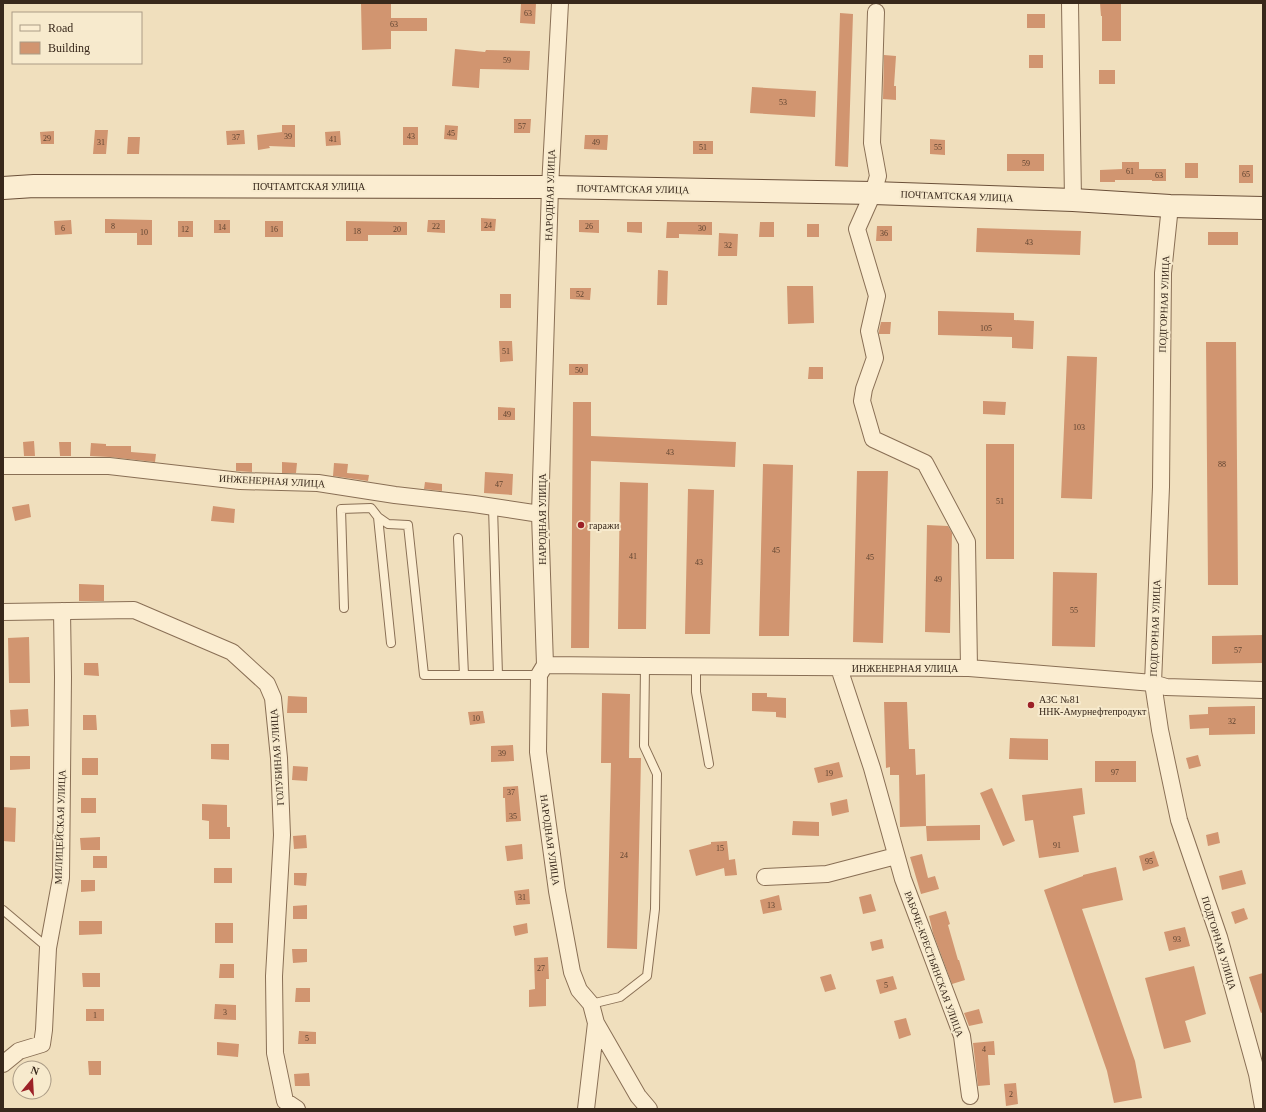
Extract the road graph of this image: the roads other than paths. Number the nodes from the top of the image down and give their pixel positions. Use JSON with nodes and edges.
{"nodes":[{"id":1,"x":560,"y":3,"type":"edge"},
{"id":2,"x":1070,"y":3,"type":"edge"},
{"id":3,"x":876,"y":12,"type":"dead end"},
{"id":4,"x":550,"y":187,"type":"junction"},
{"id":5,"x":3,"y":188,"type":"edge"},
{"id":6,"x":873,"y":193,"type":"junction"},
{"id":7,"x":1072,"y":200,"type":"junction"},
{"id":8,"x":1170,"y":206,"type":"junction"},
{"id":9,"x":1263,"y":208,"type":"edge"},
{"id":10,"x":3,"y":466,"type":"edge"},
{"id":11,"x":493,"y":507,"type":"junction"},
{"id":12,"x":540,"y":514,"type":"junction"},
{"id":13,"x":378,"y":517,"type":"junction"},
{"id":14,"x":458,"y":538,"type":"dead end"},
{"id":15,"x":344,"y":608,"type":"dead end"},
{"id":16,"x":62,"y":611,"type":"junction"},
{"id":17,"x":3,"y":612,"type":"edge"},
{"id":18,"x":391,"y":643,"type":"dead end"},
{"id":19,"x":645,"y":666,"type":"junction"},
{"id":20,"x":696,"y":667,"type":"junction"},
{"id":21,"x":839,"y":668,"type":"junction"},
{"id":22,"x":969,"y":668,"type":"junction"},
{"id":23,"x":542,"y":670,"type":"junction"},
{"id":24,"x":464,"y":675,"type":"junction"},
{"id":25,"x":498,"y":675,"type":"junction"},
{"id":26,"x":1153,"y":683,"type":"junction"},
{"id":27,"x":1263,"y":690,"type":"edge"},
{"id":28,"x":709,"y":764,"type":"dead end"},
{"id":29,"x":896,"y":856,"type":"junction"},
{"id":30,"x":765,"y":876,"type":"dead end"},
{"id":31,"x":3,"y":910,"type":"edge"},
{"id":32,"x":48,"y":948,"type":"junction"},
{"id":33,"x":591,"y":1004,"type":"junction"},
{"id":34,"x":596,"y":1023,"type":"junction"},
{"id":35,"x":3,"y":1064,"type":"edge"},
{"id":36,"x":970,"y":1096,"type":"dead end"},
{"id":37,"x":1263,"y":1107,"type":"edge"},
{"id":38,"x":297,"y":1109,"type":"edge"},
{"id":39,"x":586,"y":1109,"type":"edge"},
{"id":40,"x":649,"y":1109,"type":"edge"}],
"edges":[{"from":1,"to":4,"type":"street","name":"НАРОДНАЯ УЛИЦА"},
{"from":2,"to":7,"type":"street"},
{"from":3,"to":6,"type":"street"},
{"from":4,"to":5,"type":"street","name":"ПОЧТАМТСКАЯ УЛИЦА"},
{"from":4,"to":6,"type":"street","name":"ПОЧТАМТСКАЯ УЛИЦА"},
{"from":4,"to":12,"type":"street","name":"НАРОДНАЯ УЛИЦА"},
{"from":6,"to":7,"type":"street","name":"ПОЧТАМТСКАЯ УЛИЦА"},
{"from":6,"to":22,"type":"street"},
{"from":7,"to":8,"type":"street","name":"ПОЧТАМТСКАЯ УЛИЦА"},
{"from":8,"to":9,"type":"street","name":"ПОЧТАМТСКАЯ УЛИЦА"},
{"from":8,"to":26,"type":"street","name":"ПОДГОРНАЯ УЛИЦА"},
{"from":10,"to":11,"type":"street","name":"ИНЖЕНЕРНАЯ УЛИЦА"},
{"from":11,"to":12,"type":"street","name":"ИНЖЕНЕРНАЯ УЛИЦА"},
{"from":11,"to":25,"type":"lane"},
{"from":12,"to":23,"type":"street","name":"НАРОДНАЯ УЛИЦА"},
{"from":13,"to":15,"type":"lane"},
{"from":13,"to":18,"type":"lane"},
{"from":13,"to":24,"type":"lane"},
{"from":14,"to":24,"type":"lane"},
{"from":16,"to":17,"type":"street","name":"ГОЛУБИНАЯ УЛИЦА"},
{"from":16,"to":32,"type":"street","name":"МИЛИЦЕЙСКАЯ УЛИЦА"},
{"from":16,"to":38,"type":"street","name":"ГОЛУБИНАЯ УЛИЦА"},
{"from":19,"to":20,"type":"street","name":"ИНЖЕНЕРНАЯ УЛИЦА"},
{"from":19,"to":23,"type":"street","name":"ИНЖЕНЕРНАЯ УЛИЦА"},
{"from":19,"to":33,"type":"lane"},
{"from":20,"to":21,"type":"street","name":"ИНЖЕНЕРНАЯ УЛИЦА"},
{"from":20,"to":28,"type":"lane"},
{"from":21,"to":22,"type":"street","name":"ИНЖЕНЕРНАЯ УЛИЦА"},
{"from":21,"to":29,"type":"street","name":"РАБОЧЕ-КРЕСТЬЯНСКАЯ УЛИЦА"},
{"from":22,"to":26,"type":"street","name":"ИНЖЕНЕРНАЯ УЛИЦА"},
{"from":23,"to":25,"type":"lane"},
{"from":23,"to":33,"type":"street","name":"НАРОДНАЯ УЛИЦА"},
{"from":24,"to":25,"type":"lane"},
{"from":26,"to":27,"type":"street","name":"ИНЖЕНЕРНАЯ УЛИЦА"},
{"from":26,"to":37,"type":"street","name":"ПОДГОРНАЯ УЛИЦА"},
{"from":29,"to":30,"type":"street"},
{"from":29,"to":36,"type":"street","name":"РАБОЧЕ-КРЕСТЬЯНСКАЯ УЛИЦА"},
{"from":31,"to":32,"type":"lane"},
{"from":32,"to":35,"type":"street","name":"МИЛИЦЕЙСКАЯ УЛИЦА"},
{"from":33,"to":34,"type":"street","name":"НАРОДНАЯ УЛИЦА"},
{"from":34,"to":39,"type":"street","name":"НАРОДНАЯ УЛИЦА"},
{"from":34,"to":40,"type":"street","name":"НАРОДНАЯ УЛИЦА"}]}
